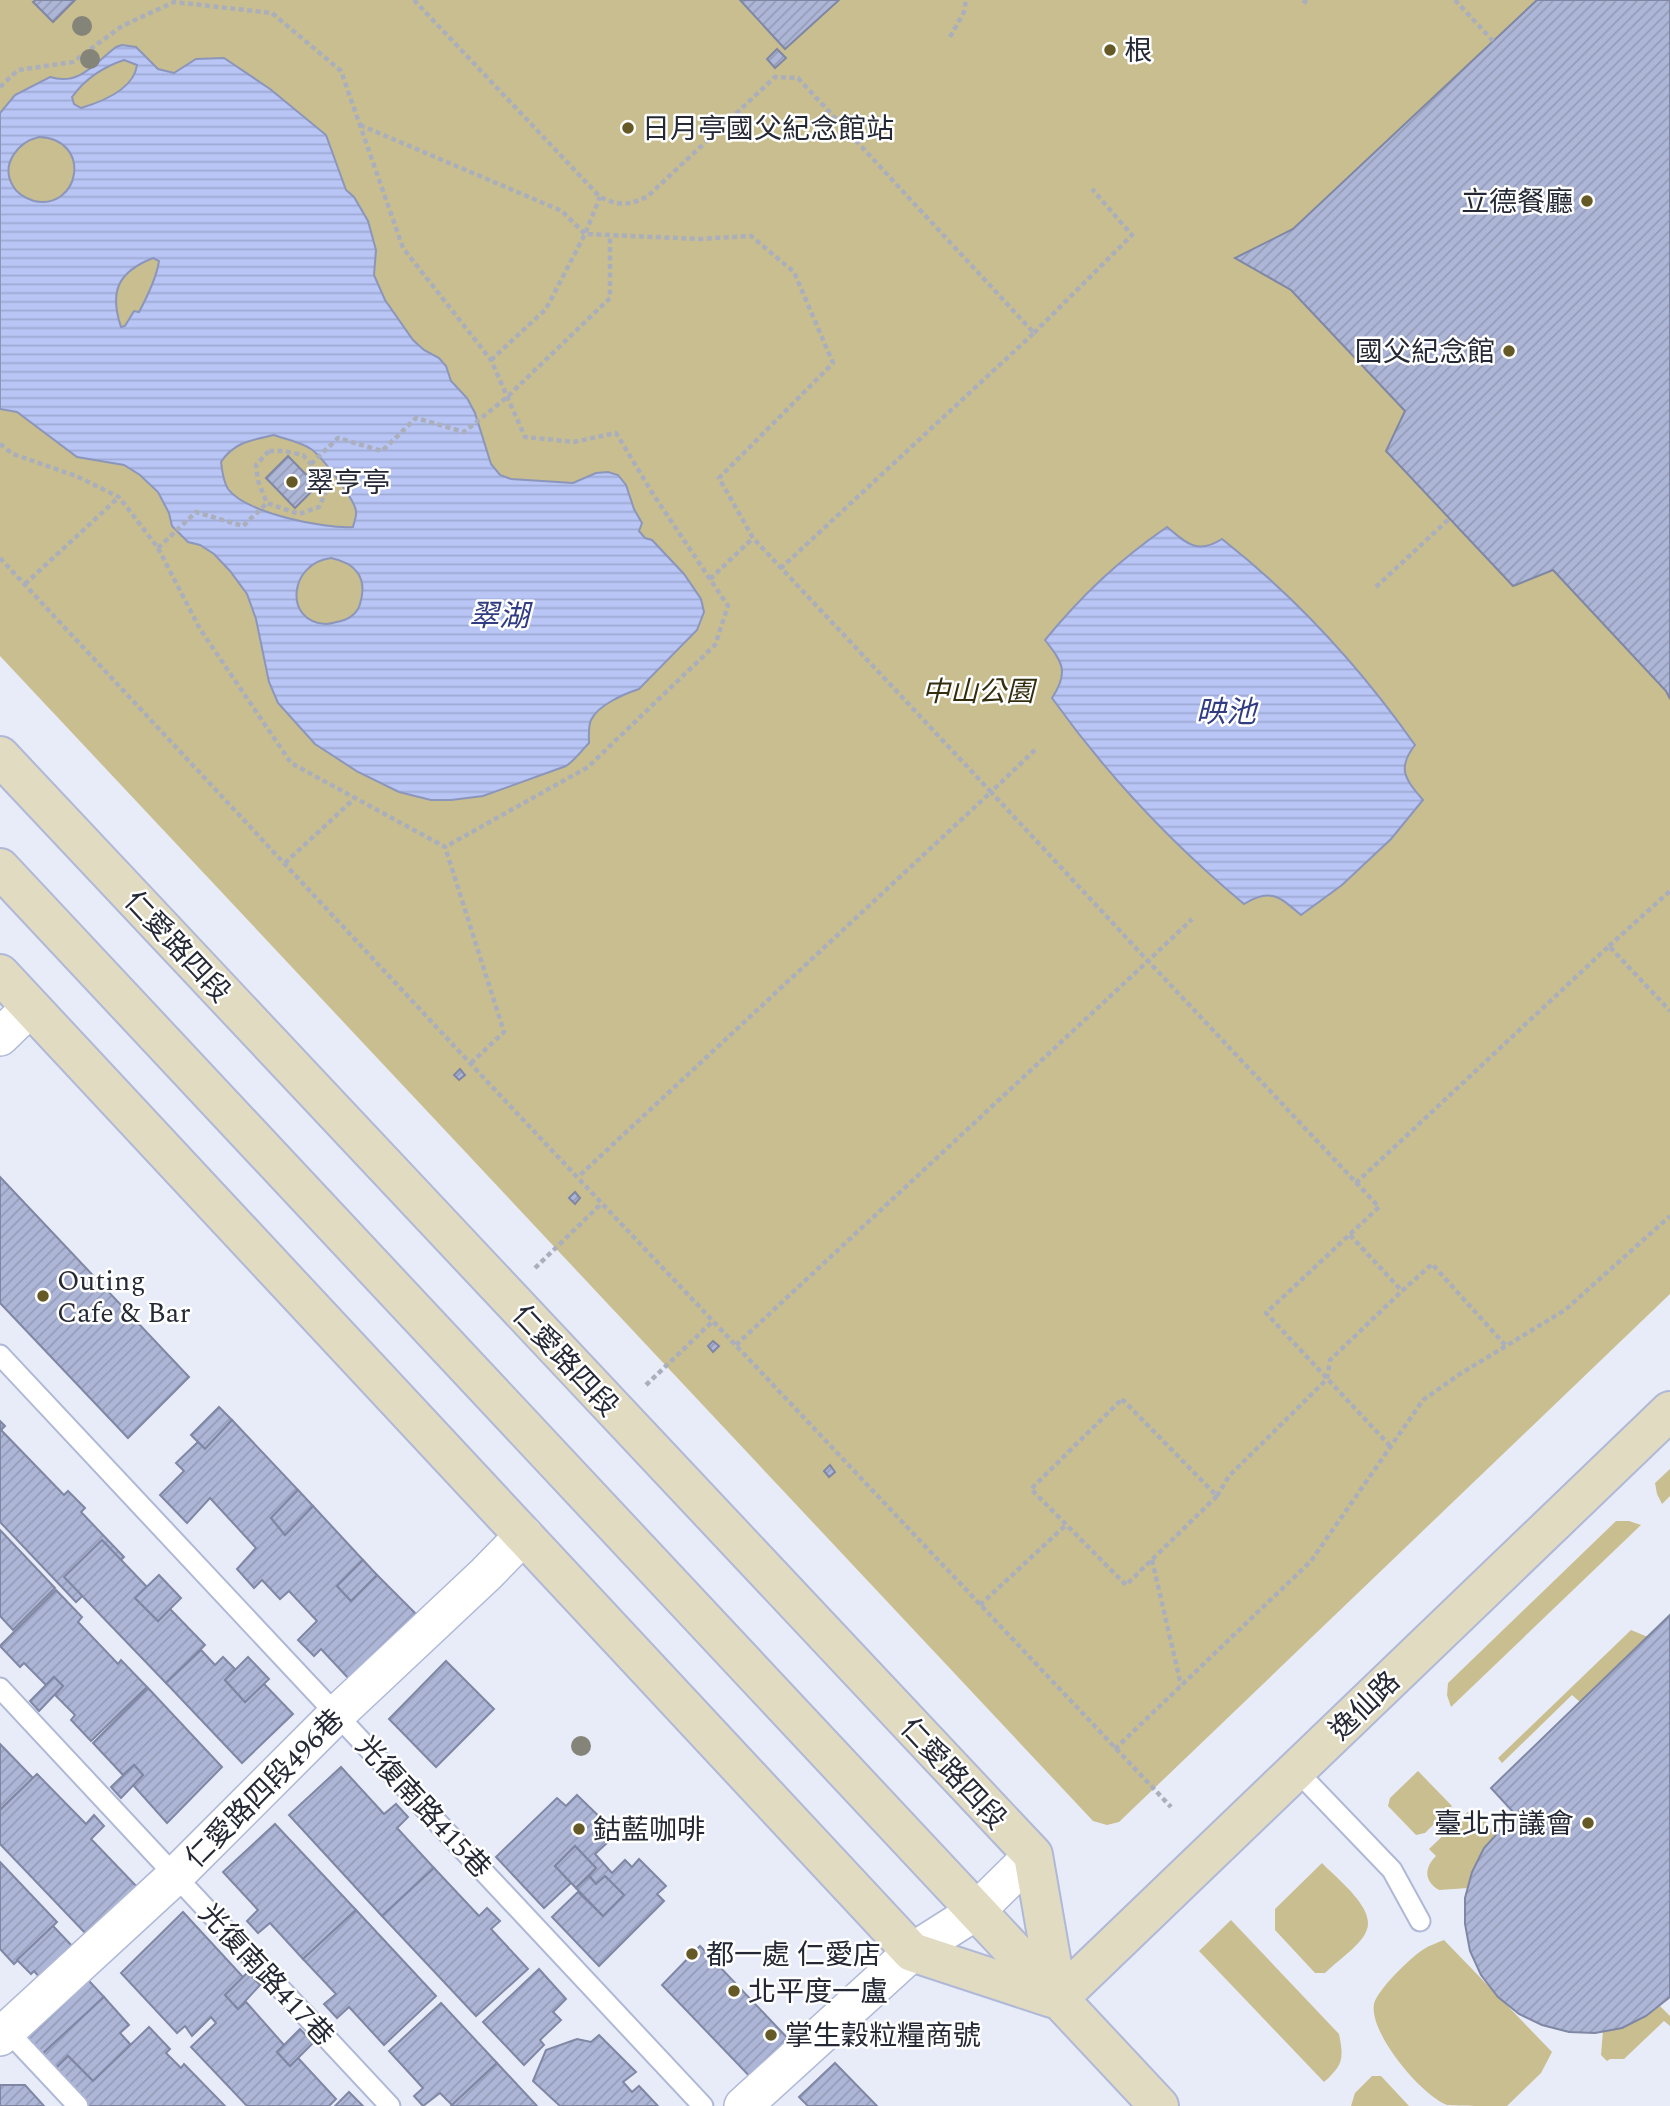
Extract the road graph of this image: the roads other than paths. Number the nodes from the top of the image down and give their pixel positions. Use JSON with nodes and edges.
{"nodes":[{"id":1,"x":0,"y":756,"type":"edge"},
{"id":2,"x":0,"y":868,"type":"edge"},
{"id":3,"x":0,"y":974,"type":"edge"},
{"id":4,"x":31,"y":1007,"type":"junction"},
{"id":5,"x":0,"y":1037,"type":"edge"},
{"id":6,"x":0,"y":1355,"type":"edge"},
{"id":7,"x":1670,"y":1411,"type":"edge"},
{"id":8,"x":524,"y":1535,"type":"junction"},
{"id":9,"x":0,"y":1688,"type":"edge"},
{"id":10,"x":338,"y":1713,"type":"junction"},
{"id":11,"x":1296,"y":1770,"type":"junction"},
{"id":12,"x":1033,"y":1855,"type":"junction"},
{"id":13,"x":175,"y":1876,"type":"junction"},
{"id":14,"x":975,"y":1912,"type":"junction"},
{"id":15,"x":1420,"y":1921,"type":"dead end"},
{"id":16,"x":912,"y":1952,"type":"junction"},
{"id":17,"x":1058,"y":1999,"type":"junction"},
{"id":18,"x":2,"y":2030,"type":"edge"},
{"id":19,"x":78,"y":2106,"type":"edge"},
{"id":20,"x":390,"y":2106,"type":"edge"},
{"id":21,"x":703,"y":2106,"type":"edge"},
{"id":22,"x":743,"y":2106,"type":"edge"},
{"id":23,"x":1158,"y":2106,"type":"edge"}],
"edges":[{"from":1,"to":12,"type":"main road","name":"仁愛路四段"},
{"from":2,"to":14,"type":"main road"},
{"from":3,"to":4,"type":"main road"},
{"from":4,"to":5,"type":"street"},
{"from":4,"to":8,"type":"main road"},
{"from":6,"to":10,"type":"lane","name":"光復南路415巷"},
{"from":7,"to":11,"type":"main road","name":"逸仙路"},
{"from":8,"to":10,"type":"street","name":"仁愛路四段496巷"},
{"from":8,"to":16,"type":"main road"},
{"from":9,"to":13,"type":"lane","name":"光復南路417巷"},
{"from":10,"to":13,"type":"street","name":"仁愛路四段496巷"},
{"from":10,"to":21,"type":"lane","name":"光復南路415巷"},
{"from":11,"to":15,"type":"lane"},
{"from":11,"to":17,"type":"main road","name":"逸仙路"},
{"from":12,"to":14,"type":"street"},
{"from":12,"to":17,"type":"main road"},
{"from":13,"to":18,"type":"street","name":"仁愛路四段496巷"},
{"from":13,"to":20,"type":"lane","name":"光復南路417巷"},
{"from":14,"to":16,"type":"street"},
{"from":14,"to":17,"type":"main road"},
{"from":16,"to":17,"type":"main road"},
{"from":16,"to":22,"type":"street"},
{"from":17,"to":23,"type":"main road"},
{"from":18,"to":19,"type":"lane"}]}
